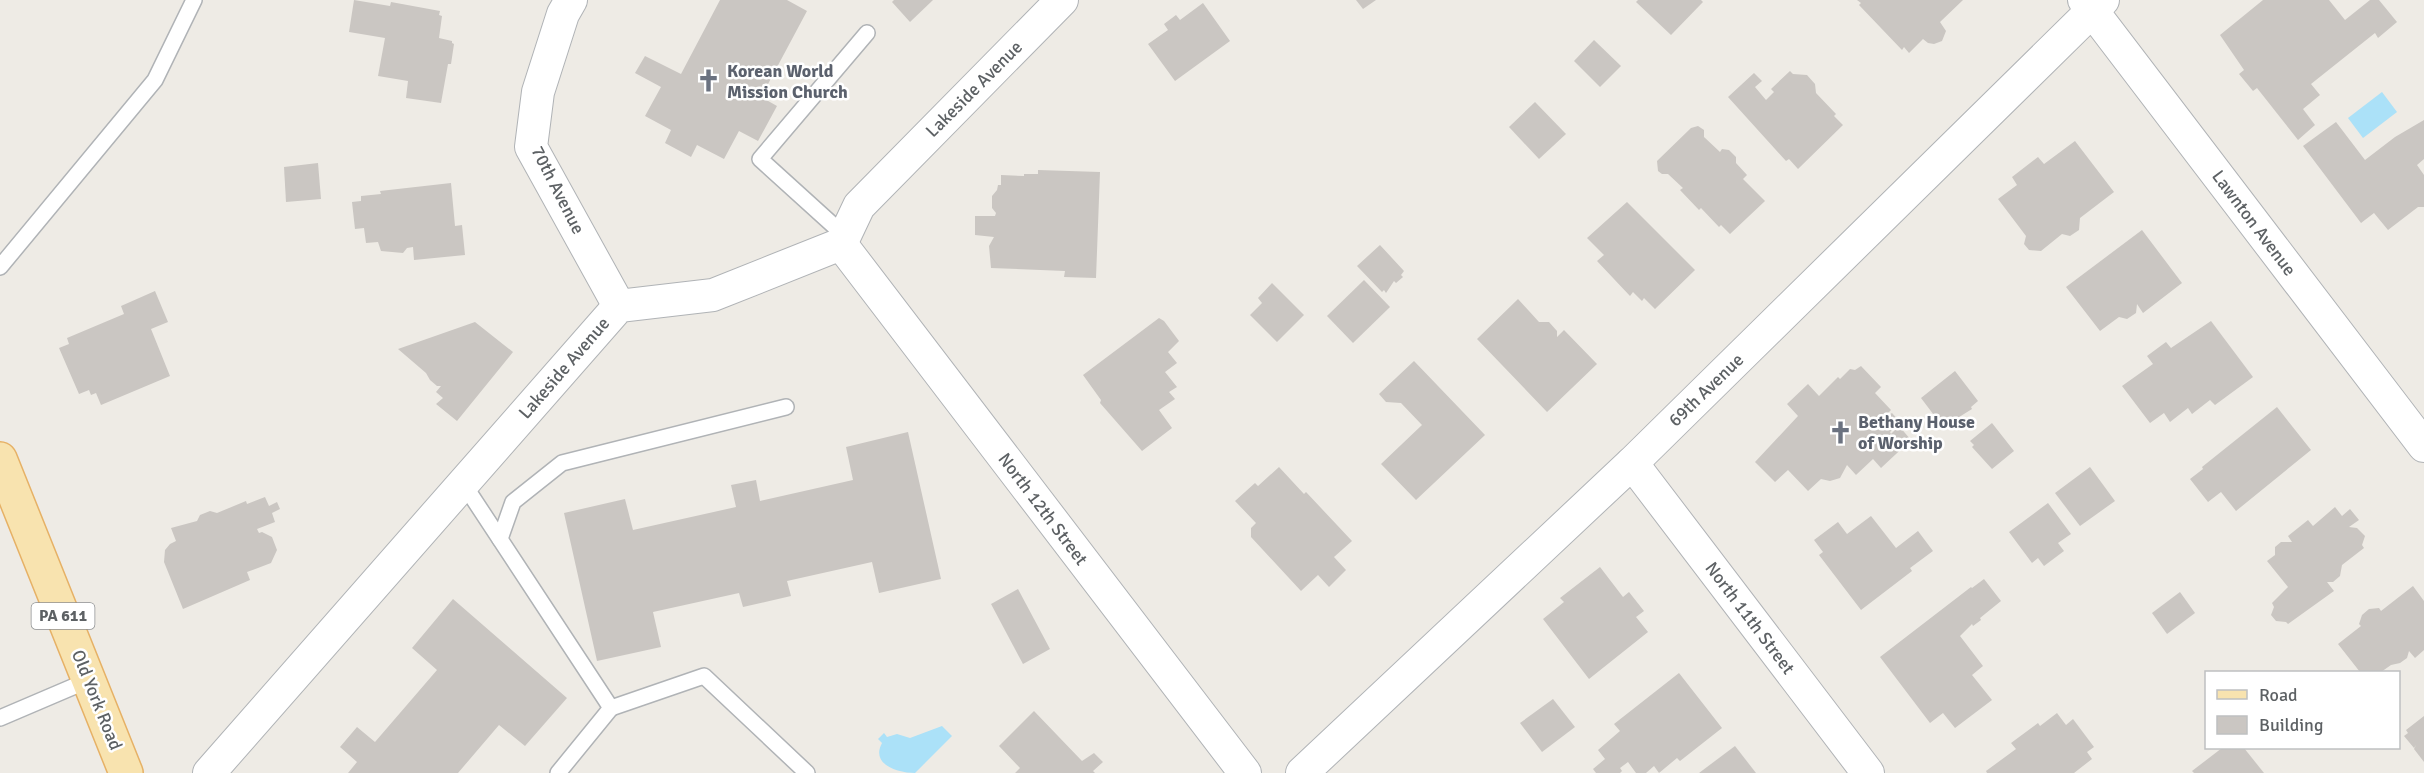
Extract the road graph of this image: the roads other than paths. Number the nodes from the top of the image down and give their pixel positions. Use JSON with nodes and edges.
{"nodes":[{"id":1,"x":194,"y":0,"type":"edge"},
{"id":2,"x":571,"y":0,"type":"edge"},
{"id":3,"x":1062,"y":0,"type":"edge"},
{"id":4,"x":2093,"y":4,"type":"edge"},
{"id":5,"x":867,"y":33,"type":"dead end"},
{"id":6,"x":843,"y":240,"type":"junction"},
{"id":7,"x":0,"y":267,"type":"edge"},
{"id":8,"x":619,"y":306,"type":"junction"},
{"id":9,"x":786,"y":407,"type":"dead end"},
{"id":10,"x":2424,"y":446,"type":"edge"},
{"id":11,"x":0,"y":459,"type":"edge"},
{"id":12,"x":1632,"y":463,"type":"junction"},
{"id":13,"x":463,"y":483,"type":"junction"},
{"id":14,"x":500,"y":539,"type":"junction"},
{"id":15,"x":89,"y":680,"type":"junction"},
{"id":16,"x":611,"y":708,"type":"junction"},
{"id":17,"x":0,"y":718,"type":"edge"},
{"id":18,"x":126,"y":773,"type":"edge"},
{"id":19,"x":209,"y":773,"type":"edge"},
{"id":20,"x":558,"y":773,"type":"edge"},
{"id":21,"x":807,"y":773,"type":"edge"},
{"id":22,"x":1245,"y":773,"type":"edge"},
{"id":23,"x":1302,"y":773,"type":"edge"},
{"id":24,"x":1868,"y":773,"type":"edge"}],
"edges":[{"from":1,"to":7,"type":"lane"},
{"from":2,"to":8,"type":"street","name":"70th Avenue"},
{"from":3,"to":6,"type":"street","name":"Lakeside Avenue"},
{"from":4,"to":10,"type":"street","name":"Lawnton Avenue"},
{"from":4,"to":12,"type":"street","name":"69th Avenue"},
{"from":5,"to":6,"type":"lane"},
{"from":6,"to":8,"type":"street","name":"Lakeside Avenue"},
{"from":6,"to":22,"type":"street","name":"North 12th Street"},
{"from":8,"to":13,"type":"street","name":"Lakeside Avenue"},
{"from":9,"to":14,"type":"lane"},
{"from":11,"to":15,"type":"main road","name":"Old York Road","number":"PA 611"},
{"from":12,"to":23,"type":"street","name":"69th Avenue"},
{"from":12,"to":24,"type":"street","name":"North 11th Street"},
{"from":13,"to":14,"type":"lane"},
{"from":13,"to":19,"type":"street","name":"Lakeside Avenue"},
{"from":14,"to":16,"type":"lane"},
{"from":15,"to":17,"type":"lane"},
{"from":15,"to":18,"type":"main road","name":"Old York Road","number":"PA 611"},
{"from":16,"to":20,"type":"lane"},
{"from":16,"to":21,"type":"lane"}]}
